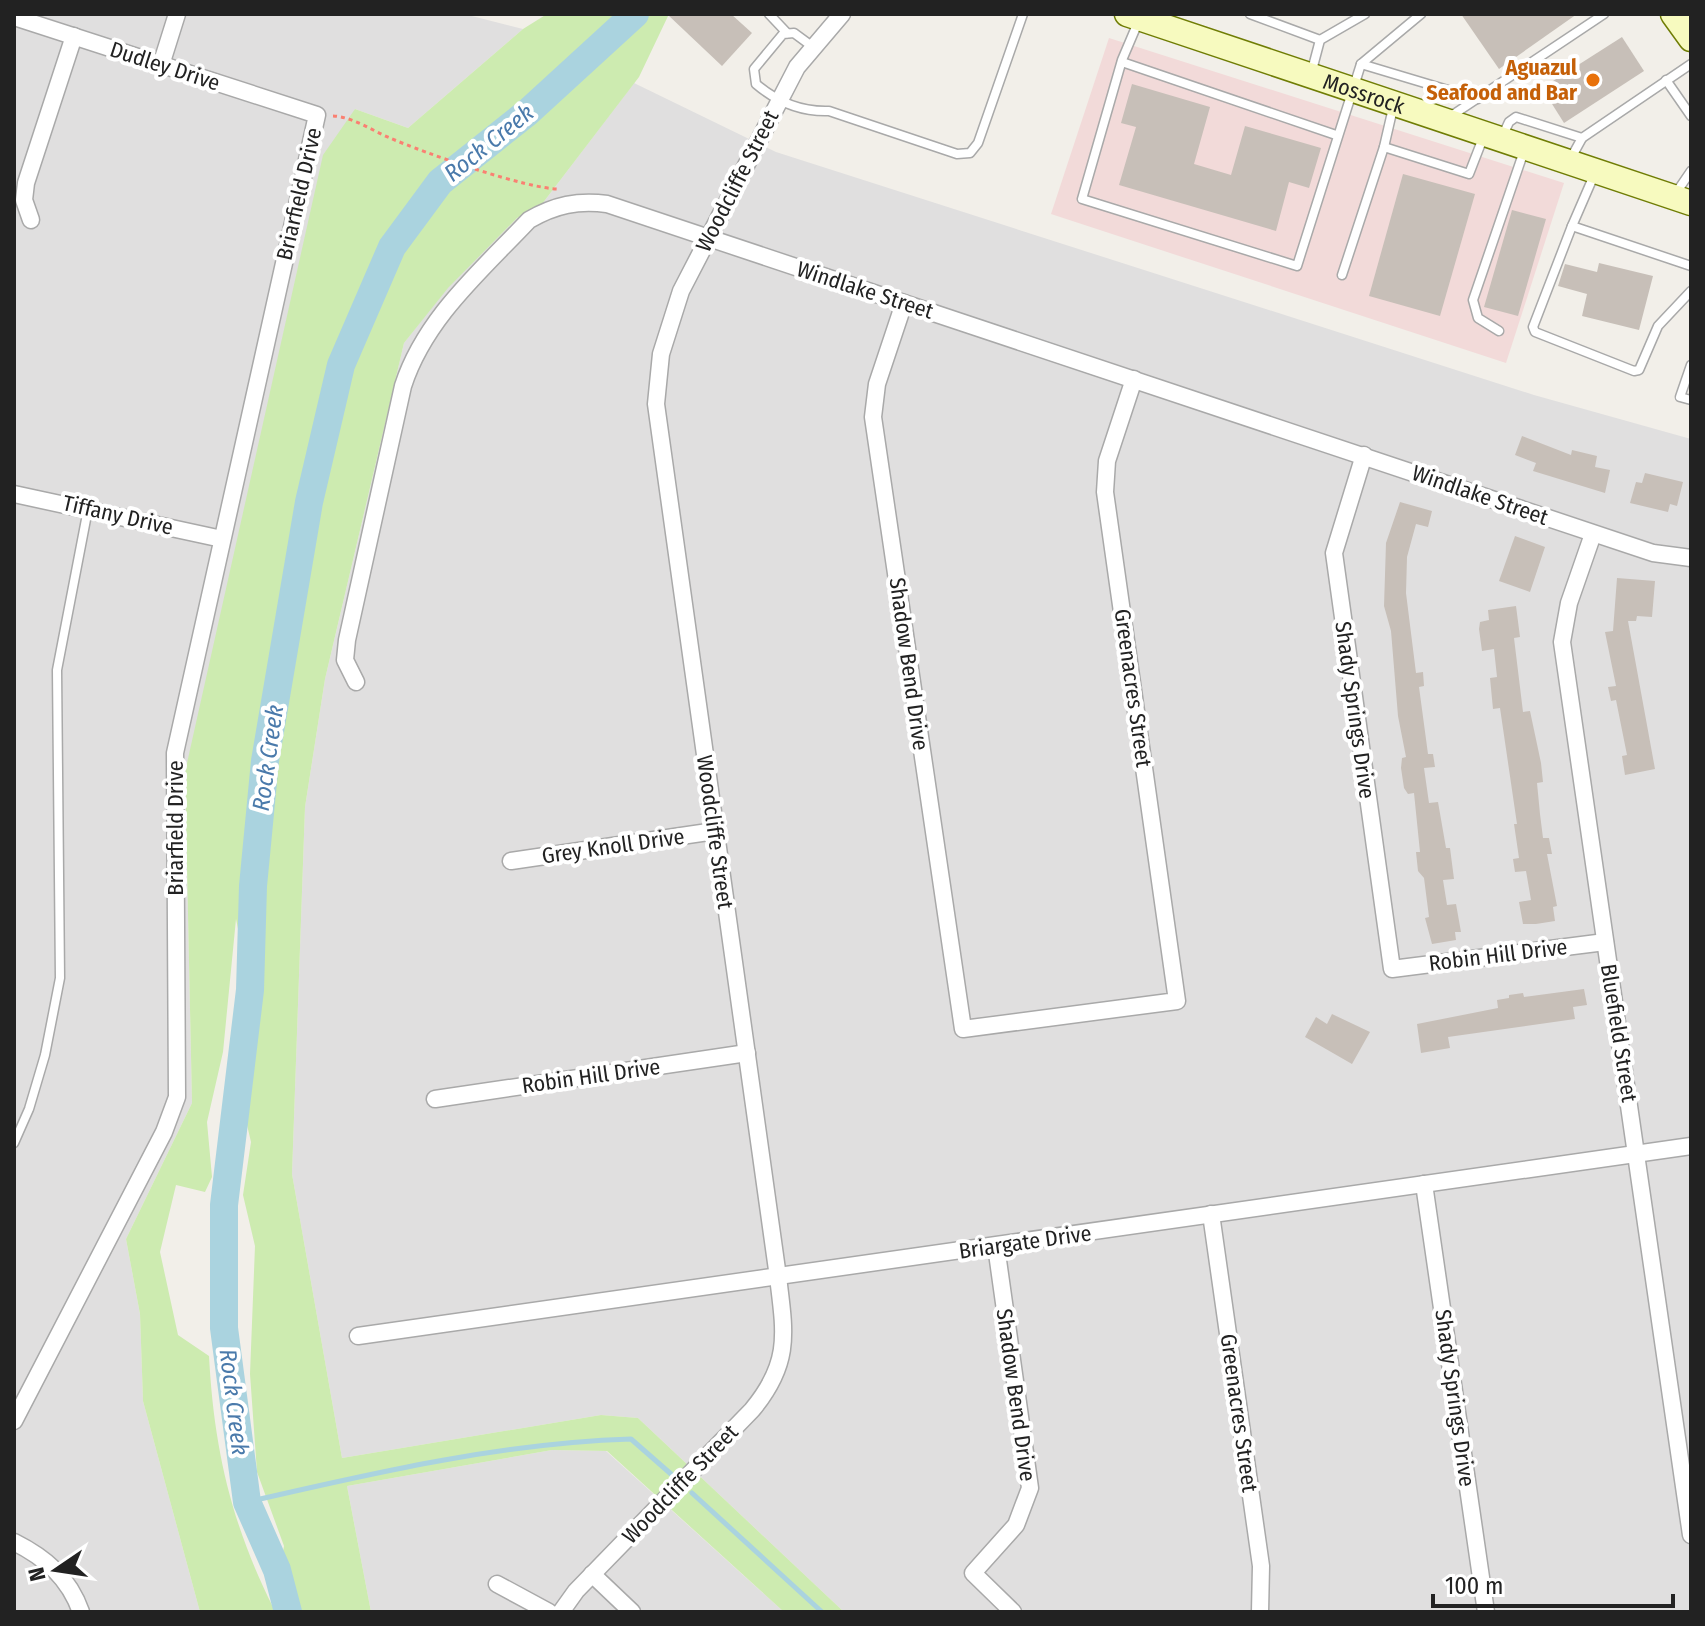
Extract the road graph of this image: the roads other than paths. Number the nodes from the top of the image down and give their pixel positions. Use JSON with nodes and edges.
{"nodes":[{"id":1,"x":177,"y":14,"type":"edge"},
{"id":2,"x":769,"y":14,"type":"edge"},
{"id":3,"x":842,"y":14,"type":"edge"},
{"id":4,"x":1023,"y":14,"type":"edge"},
{"id":5,"x":1250,"y":14,"type":"edge"},
{"id":6,"x":1365,"y":14,"type":"edge"},
{"id":7,"x":1421,"y":14,"type":"edge"},
{"id":8,"x":1604,"y":14,"type":"edge"},
{"id":9,"x":1673,"y":14,"type":"edge"},
{"id":10,"x":1133,"y":16,"type":"edge"},
{"id":11,"x":14,"y":17,"type":"edge"},
{"id":12,"x":787,"y":33,"type":"junction"},
{"id":13,"x":74,"y":36,"type":"junction"},
{"id":14,"x":1691,"y":39,"type":"edge"},
{"id":15,"x":1320,"y":40,"type":"junction"},
{"id":16,"x":813,"y":47,"type":"junction"},
{"id":17,"x":1122,"y":62,"type":"junction"},
{"id":18,"x":1361,"y":64,"type":"junction"},
{"id":19,"x":1691,"y":64,"type":"edge"},
{"id":20,"x":161,"y":65,"type":"junction"},
{"id":21,"x":1311,"y":76,"type":"junction"},
{"id":22,"x":1666,"y":80,"type":"junction"},
{"id":23,"x":1351,"y":89,"type":"junction"},
{"id":24,"x":1478,"y":99,"type":"junction"},
{"id":25,"x":778,"y":100,"type":"junction"},
{"id":26,"x":1395,"y":104,"type":"junction"},
{"id":27,"x":317,"y":115,"type":"joint"},
{"id":28,"x":1691,"y":116,"type":"edge"},
{"id":29,"x":1445,"y":121,"type":"junction"},
{"id":30,"x":1336,"y":135,"type":"junction"},
{"id":31,"x":1493,"y":137,"type":"junction"},
{"id":32,"x":1582,"y":138,"type":"junction"},
{"id":33,"x":1384,"y":147,"type":"junction"},
{"id":34,"x":1525,"y":148,"type":"junction"},
{"id":35,"x":1569,"y":162,"type":"junction"},
{"id":36,"x":1596,"y":171,"type":"junction"},
{"id":37,"x":1691,"y":171,"type":"edge"},
{"id":38,"x":1682,"y":200,"type":"edge"},
{"id":39,"x":31,"y":220,"type":"dead end"},
{"id":40,"x":1572,"y":226,"type":"junction"},
{"id":41,"x":708,"y":237,"type":"junction"},
{"id":42,"x":1691,"y":266,"type":"edge"},
{"id":43,"x":1342,"y":275,"type":"dead end"},
{"id":44,"x":1691,"y":291,"type":"edge"},
{"id":45,"x":904,"y":303,"type":"junction"},
{"id":46,"x":1499,"y":331,"type":"dead end"},
{"id":47,"x":1691,"y":365,"type":"edge"},
{"id":48,"x":1134,"y":379,"type":"junction"},
{"id":49,"x":1691,"y":400,"type":"edge"},
{"id":50,"x":1364,"y":455,"type":"junction"},
{"id":51,"x":14,"y":494,"type":"edge"},
{"id":52,"x":88,"y":508,"type":"junction"},
{"id":53,"x":1593,"y":534,"type":"junction"},
{"id":54,"x":222,"y":539,"type":"junction"},
{"id":55,"x":1691,"y":558,"type":"edge"},
{"id":56,"x":356,"y":682,"type":"dead end"},
{"id":57,"x":715,"y":831,"type":"junction"},
{"id":58,"x":511,"y":861,"type":"dead end"},
{"id":59,"x":1605,"y":942,"type":"junction"},
{"id":60,"x":1392,"y":969,"type":"joint"},
{"id":61,"x":1177,"y":1001,"type":"joint"},
{"id":62,"x":747,"y":1053,"type":"junction"},
{"id":63,"x":435,"y":1099,"type":"dead end"},
{"id":64,"x":14,"y":1143,"type":"edge"},
{"id":65,"x":1691,"y":1146,"type":"edge"},
{"id":66,"x":1637,"y":1154,"type":"junction"},
{"id":67,"x":1424,"y":1184,"type":"junction"},
{"id":68,"x":1211,"y":1214,"type":"junction"},
{"id":69,"x":996,"y":1246,"type":"junction"},
{"id":70,"x":778,"y":1277,"type":"junction"},
{"id":71,"x":358,"y":1336,"type":"dead end"},
{"id":72,"x":14,"y":1421,"type":"edge"},
{"id":73,"x":1691,"y":1535,"type":"edge"},
{"id":74,"x":14,"y":1542,"type":"edge"},
{"id":75,"x":592,"y":1574,"type":"junction"},
{"id":76,"x":497,"y":1584,"type":"dead end"},
{"id":77,"x":81,"y":1612,"type":"edge"},
{"id":78,"x":549,"y":1612,"type":"edge"},
{"id":79,"x":561,"y":1612,"type":"edge"},
{"id":80,"x":632,"y":1612,"type":"edge"},
{"id":81,"x":1013,"y":1612,"type":"edge"},
{"id":82,"x":1260,"y":1612,"type":"edge"},
{"id":83,"x":1486,"y":1612,"type":"edge"}],
"edges":[{"from":1,"to":20,"type":"street"},
{"from":2,"to":12,"type":"lane"},
{"from":3,"to":16,"type":"street","name":"Woodcliffe Street"},
{"from":4,"to":25,"type":"lane"},
{"from":5,"to":15,"type":"lane"},
{"from":6,"to":15,"type":"lane"},
{"from":7,"to":18,"type":"lane"},
{"from":8,"to":24,"type":"lane"},
{"from":9,"to":14,"type":"street"},
{"from":10,"to":17,"type":"lane"},
{"from":10,"to":21,"type":"street","name":"Mossrock"},
{"from":11,"to":13,"type":"street","name":"Dudley Drive"},
{"from":12,"to":16,"type":"lane"},
{"from":12,"to":25,"type":"lane"},
{"from":13,"to":20,"type":"street","name":"Dudley Drive"},
{"from":13,"to":39,"type":"street"},
{"from":15,"to":21,"type":"lane"},
{"from":16,"to":25,"type":"street","name":"Woodcliffe Street"},
{"from":17,"to":30,"type":"lane"},
{"from":17,"to":30,"type":"lane"},
{"from":18,"to":23,"type":"lane"},
{"from":18,"to":24,"type":"lane"},
{"from":19,"to":22,"type":"lane"},
{"from":20,"to":27,"type":"street","name":"Dudley Drive"},
{"from":21,"to":23,"type":"street","name":"Mossrock"},
{"from":22,"to":28,"type":"lane"},
{"from":22,"to":32,"type":"lane"},
{"from":23,"to":26,"type":"street","name":"Mossrock"},
{"from":23,"to":30,"type":"lane"},
{"from":24,"to":29,"type":"lane"},
{"from":25,"to":41,"type":"street","name":"Woodcliffe Street"},
{"from":26,"to":29,"type":"street","name":"Mossrock"},
{"from":26,"to":33,"type":"lane"},
{"from":27,"to":54,"type":"street","name":"Briarfield Drive"},
{"from":29,"to":31,"type":"street","name":"Mossrock"},
{"from":31,"to":32,"type":"lane"},
{"from":31,"to":33,"type":"lane"},
{"from":31,"to":34,"type":"street","name":"Mossrock"},
{"from":32,"to":35,"type":"lane"},
{"from":33,"to":43,"type":"lane"},
{"from":34,"to":35,"type":"street","name":"Mossrock"},
{"from":34,"to":46,"type":"lane"},
{"from":35,"to":36,"type":"street","name":"Mossrock"},
{"from":36,"to":38,"type":"street","name":"Mossrock"},
{"from":36,"to":40,"type":"lane"},
{"from":37,"to":38,"type":"lane"},
{"from":40,"to":42,"type":"lane"},
{"from":40,"to":44,"type":"lane"},
{"from":41,"to":45,"type":"street","name":"Windlake Street"},
{"from":41,"to":56,"type":"street","name":"Windlake Street"},
{"from":41,"to":57,"type":"street","name":"Woodcliffe Street"},
{"from":45,"to":48,"type":"street","name":"Windlake Street"},
{"from":45,"to":61,"type":"street","name":"Shadow Bend Drive"},
{"from":47,"to":49,"type":"lane"},
{"from":48,"to":50,"type":"street","name":"Windlake Street"},
{"from":48,"to":61,"type":"street","name":"Greenacres Street"},
{"from":50,"to":53,"type":"street","name":"Windlake Street"},
{"from":50,"to":60,"type":"street","name":"Shady Springs Drive"},
{"from":51,"to":52,"type":"street","name":"Tiffany Drive"},
{"from":52,"to":54,"type":"street","name":"Tiffany Drive"},
{"from":52,"to":64,"type":"lane"},
{"from":53,"to":55,"type":"street","name":"Windlake Street"},
{"from":53,"to":59,"type":"street","name":"Bluefield Street"},
{"from":54,"to":72,"type":"street","name":"Briarfield Drive"},
{"from":57,"to":58,"type":"street","name":"Grey Knoll Drive"},
{"from":57,"to":62,"type":"street","name":"Woodcliffe Street"},
{"from":59,"to":60,"type":"street","name":"Robin Hill Drive"},
{"from":59,"to":66,"type":"street","name":"Bluefield Street"},
{"from":62,"to":63,"type":"street","name":"Robin Hill Drive"},
{"from":62,"to":70,"type":"street","name":"Woodcliffe Street"},
{"from":65,"to":66,"type":"street","name":"Briargate Drive"},
{"from":66,"to":67,"type":"street","name":"Briargate Drive"},
{"from":66,"to":73,"type":"street","name":"Bluefield Street"},
{"from":67,"to":68,"type":"street","name":"Briargate Drive"},
{"from":67,"to":83,"type":"street","name":"Shady Springs Drive"},
{"from":68,"to":69,"type":"street","name":"Briargate Drive"},
{"from":68,"to":82,"type":"street","name":"Greenacres Street"},
{"from":69,"to":70,"type":"street","name":"Briargate Drive"},
{"from":69,"to":81,"type":"street","name":"Shadow Bend Drive"},
{"from":70,"to":71,"type":"street","name":"Briargate Drive"},
{"from":70,"to":75,"type":"street","name":"Woodcliffe Street"},
{"from":74,"to":77,"type":"street"},
{"from":75,"to":79,"type":"street","name":"Woodcliffe Street"},
{"from":75,"to":80,"type":"street"},
{"from":76,"to":78,"type":"street"}]}
